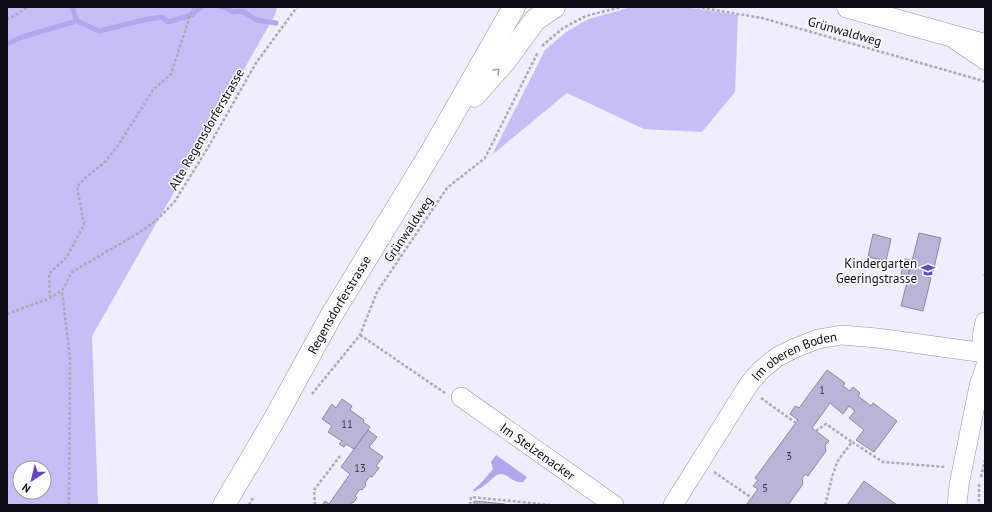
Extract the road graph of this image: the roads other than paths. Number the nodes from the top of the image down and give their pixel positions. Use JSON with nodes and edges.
{"nodes":[{"id":1,"x":514,"y":7,"type":"edge"},
{"id":2,"x":554,"y":7,"type":"edge"},
{"id":3,"x":848,"y":7,"type":"edge"},
{"id":4,"x":948,"y":34,"type":"junction"},
{"id":5,"x":985,"y":45,"type":"edge"},
{"id":6,"x":985,"y":60,"type":"edge"},
{"id":7,"x":458,"y":106,"type":"junction"},
{"id":8,"x":985,"y":322,"type":"edge"},
{"id":9,"x":985,"y":350,"type":"edge"},
{"id":10,"x":985,"y":353,"type":"edge"},
{"id":11,"x":985,"y":368,"type":"edge"},
{"id":12,"x":461,"y":397,"type":"road end"},
{"id":13,"x":224,"y":505,"type":"edge"},
{"id":14,"x":614,"y":505,"type":"edge"},
{"id":15,"x":673,"y":505,"type":"edge"},
{"id":16,"x":957,"y":505,"type":"edge"}],
"edges":[{"from":1,"to":7,"type":"main road","name":"Regensdorferstrasse"},
{"from":7,"to":2,"type":"main road","name":"Regensdorferstrasse","one_way":true},
{"from":3,"to":4,"type":"main road"},
{"from":4,"to":5,"type":"main road"},
{"from":4,"to":6,"type":"street"},
{"from":7,"to":13,"type":"main road","name":"Regensdorferstrasse"},
{"from":8,"to":9,"type":"street"},
{"from":10,"to":15,"type":"street","name":"Im oberen Boden"},
{"from":11,"to":16,"type":"street"},
{"from":12,"to":14,"type":"street","name":"Im Stelzenacker"}]}
